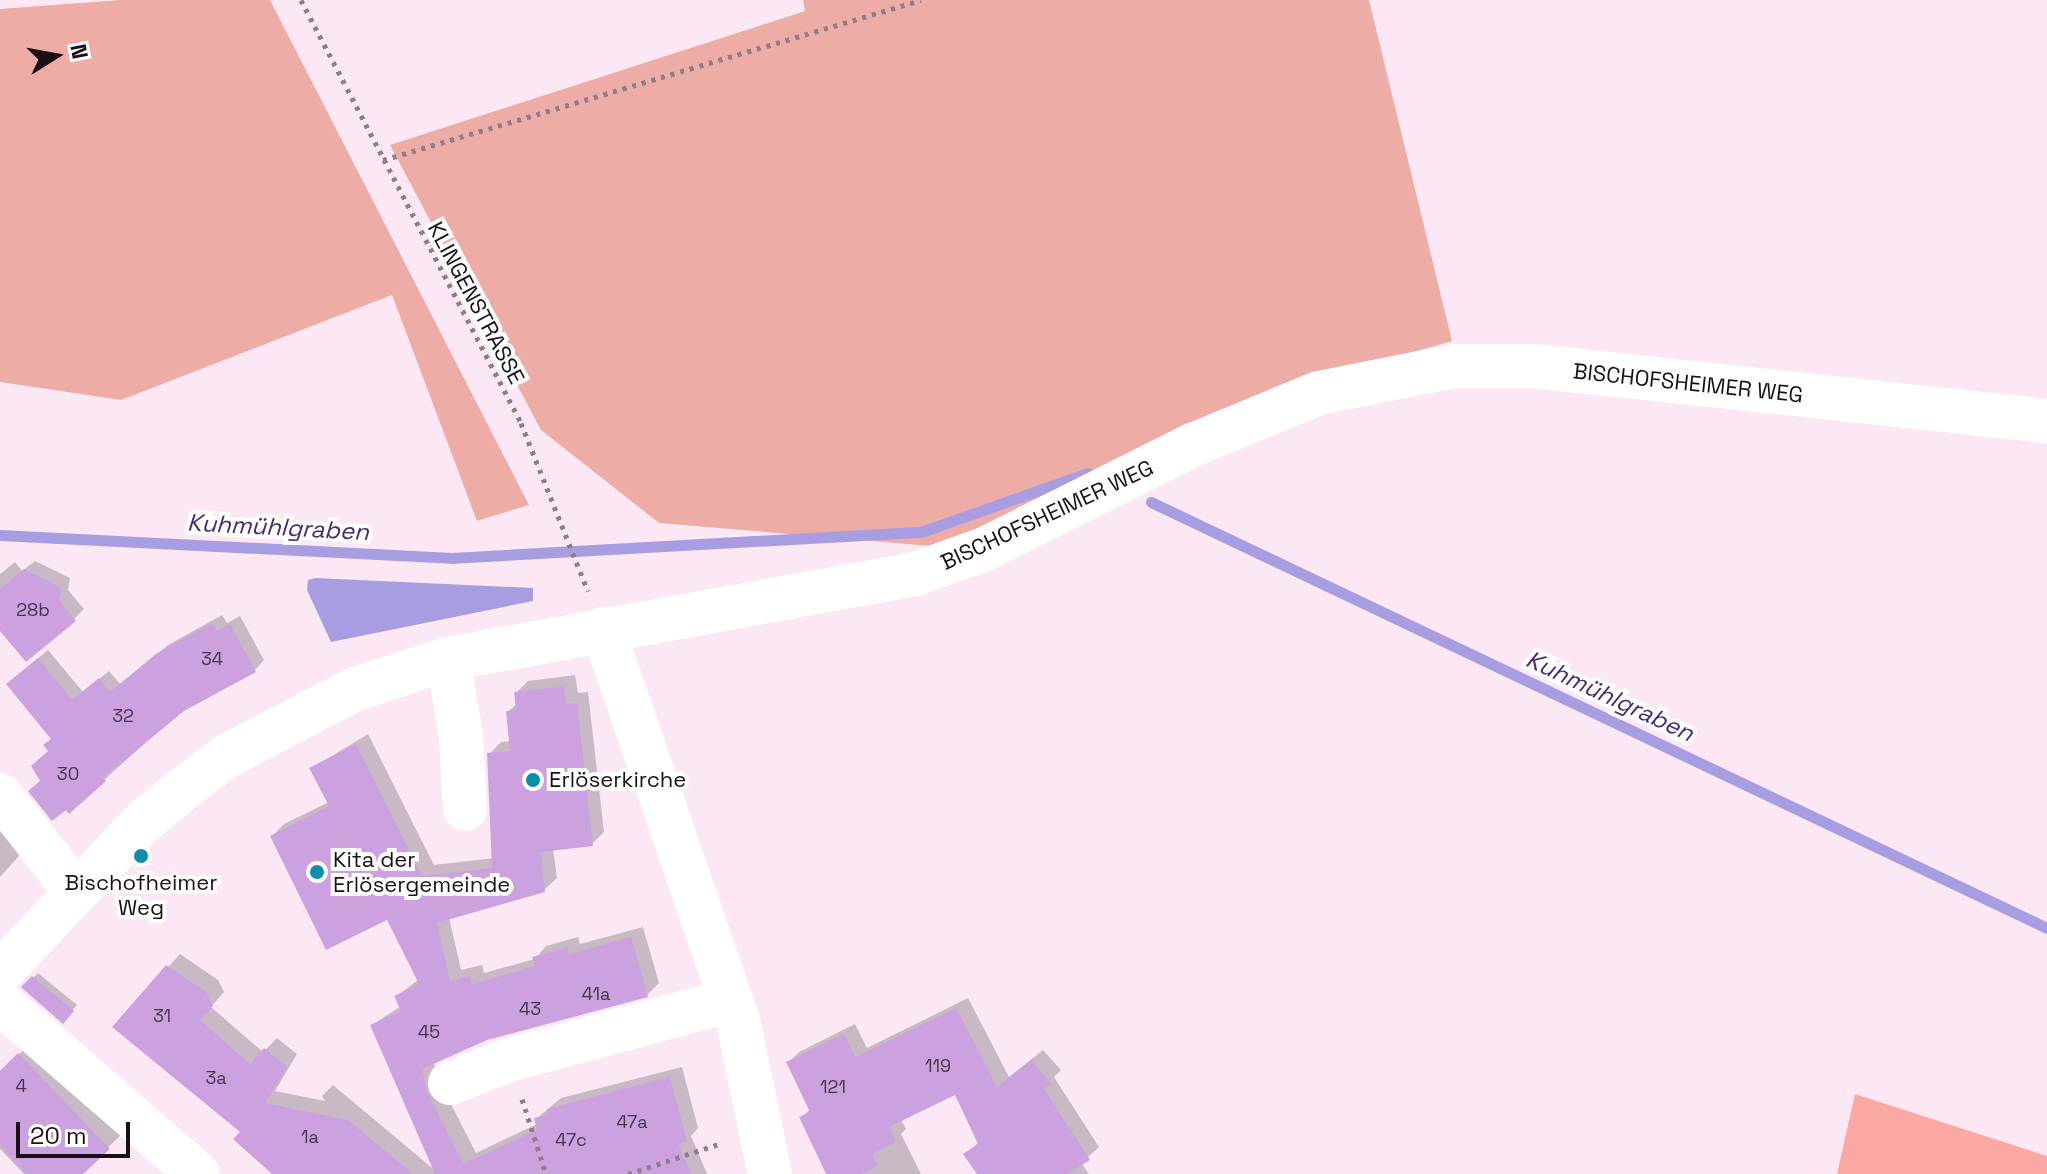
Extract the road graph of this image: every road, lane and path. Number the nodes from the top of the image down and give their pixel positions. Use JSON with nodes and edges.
{"nodes":[{"id":1,"x":301,"y":0,"type":"edge"},
{"id":2,"x":921,"y":0,"type":"edge"},
{"id":3,"x":383,"y":160,"type":"junction"},
{"id":4,"x":2047,"y":421,"type":"edge"},
{"id":5,"x":603,"y":629,"type":"junction"},
{"id":6,"x":448,"y":659,"type":"junction"},
{"id":7,"x":0,"y":795,"type":"edge"},
{"id":8,"x":465,"y":809,"type":"dead end"},
{"id":9,"x":75,"y":891,"type":"junction"},
{"id":10,"x":0,"y":973,"type":"edge"},
{"id":11,"x":731,"y":1000,"type":"junction"},
{"id":12,"x":0,"y":1002,"type":"edge"},
{"id":13,"x":450,"y":1083,"type":"dead end"},
{"id":14,"x":758,"y":1131,"type":"junction"},
{"id":15,"x":533,"y":1133,"type":"dead end"},
{"id":16,"x":198,"y":1174,"type":"edge"},
{"id":17,"x":546,"y":1174,"type":"edge"},
{"id":18,"x":628,"y":1174,"type":"edge"},
{"id":19,"x":770,"y":1174,"type":"edge"}],
"edges":[{"from":1,"to":3,"type":"path","name":"KLINGENSTRASSE"},
{"from":2,"to":3,"type":"path"},
{"from":3,"to":5,"type":"path","name":"KLINGENSTRASSE"},
{"from":4,"to":5,"type":"street","name":"BISCHOFSHEIMER WEG"},
{"from":5,"to":6,"type":"street","name":"BISCHOFSHEIMER WEG"},
{"from":5,"to":11,"type":"street"},
{"from":6,"to":8,"type":"street"},
{"from":6,"to":9,"type":"street","name":"BISCHOFSHEIMER WEG"},
{"from":7,"to":9,"type":"street"},
{"from":9,"to":10,"type":"street","name":"BISCHOFSHEIMER WEG"},
{"from":11,"to":13,"type":"street"},
{"from":11,"to":14,"type":"street"},
{"from":12,"to":16,"type":"street"},
{"from":14,"to":18,"type":"path"},
{"from":14,"to":19,"type":"street"},
{"from":15,"to":17,"type":"path"}]}
